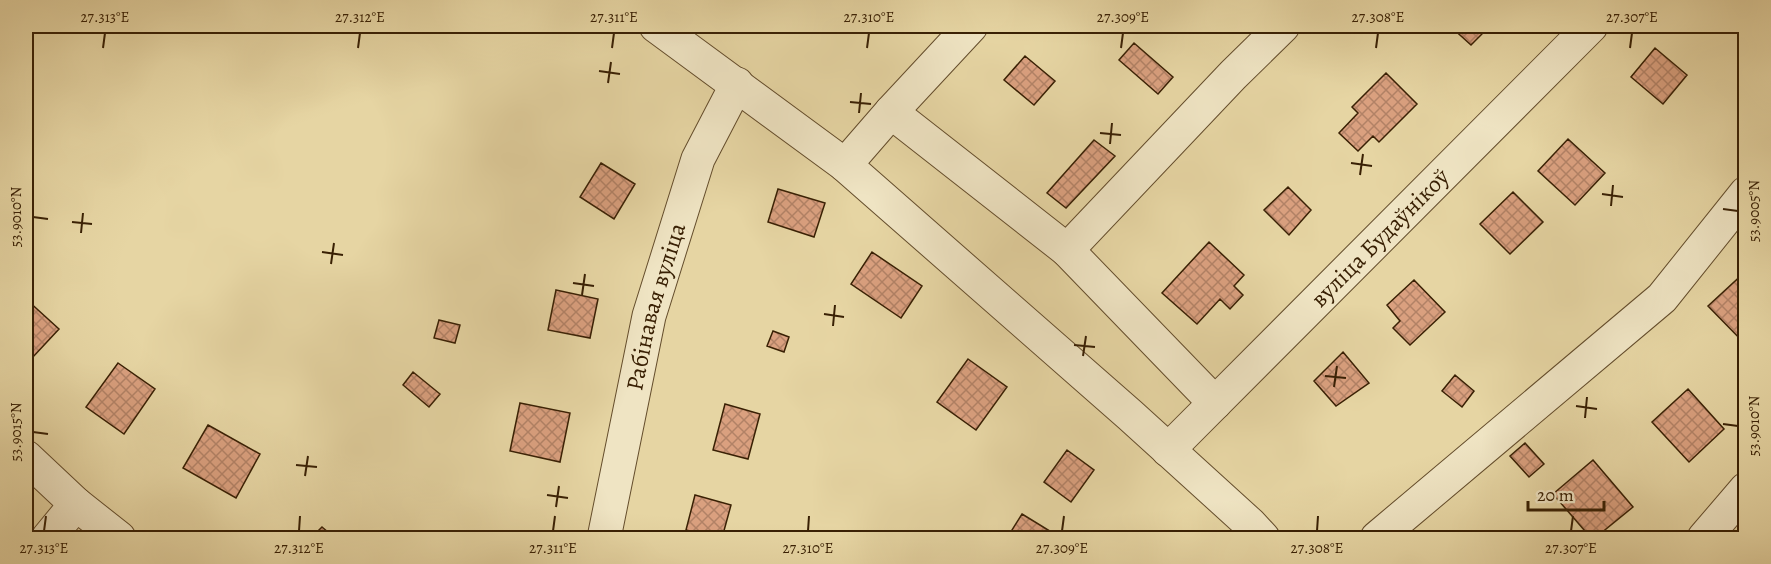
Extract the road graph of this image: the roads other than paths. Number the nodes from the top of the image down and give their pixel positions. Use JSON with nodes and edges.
{"nodes":[{"id":1,"x":656,"y":26,"type":"edge"},
{"id":2,"x":971,"y":26,"type":"edge"},
{"id":3,"x":1283,"y":26,"type":"edge"},
{"id":4,"x":1591,"y":26,"type":"edge"},
{"id":5,"x":736,"y":84,"type":"junction"},
{"id":6,"x":891,"y":112,"type":"junction"},
{"id":7,"x":845,"y":165,"type":"junction"},
{"id":8,"x":1746,"y":193,"type":"edge"},
{"id":9,"x":1067,"y":249,"type":"junction"},
{"id":10,"x":1215,"y":403,"type":"junction"},
{"id":11,"x":1168,"y":450,"type":"junction"},
{"id":12,"x":26,"y":457,"type":"edge"},
{"id":13,"x":1746,"y":489,"type":"edge"},
{"id":14,"x":76,"y":504,"type":"junction"},
{"id":15,"x":1250,"y":534,"type":"edge"},
{"id":16,"x":48,"y":538,"type":"edge"},
{"id":17,"x":120,"y":538,"type":"edge"},
{"id":18,"x":604,"y":538,"type":"edge"},
{"id":19,"x":1377,"y":538,"type":"edge"},
{"id":20,"x":1704,"y":538,"type":"edge"}],
"edges":[{"from":1,"to":5,"type":"street"},
{"from":2,"to":6,"type":"street"},
{"from":3,"to":9,"type":"street"},
{"from":4,"to":10,"type":"street","name":"вуліца Будаўнікоў"},
{"from":5,"to":7,"type":"street"},
{"from":5,"to":18,"type":"street","name":"Рабінавая вуліца"},
{"from":6,"to":7,"type":"street"},
{"from":6,"to":9,"type":"street"},
{"from":7,"to":11,"type":"street"},
{"from":8,"to":19,"type":"street"},
{"from":9,"to":10,"type":"street"},
{"from":10,"to":11,"type":"street","name":"вуліца Будаўнікоў"},
{"from":11,"to":15,"type":"street"},
{"from":12,"to":14,"type":"street"},
{"from":13,"to":20,"type":"street"},
{"from":14,"to":16,"type":"street"},
{"from":14,"to":17,"type":"street"}]}
